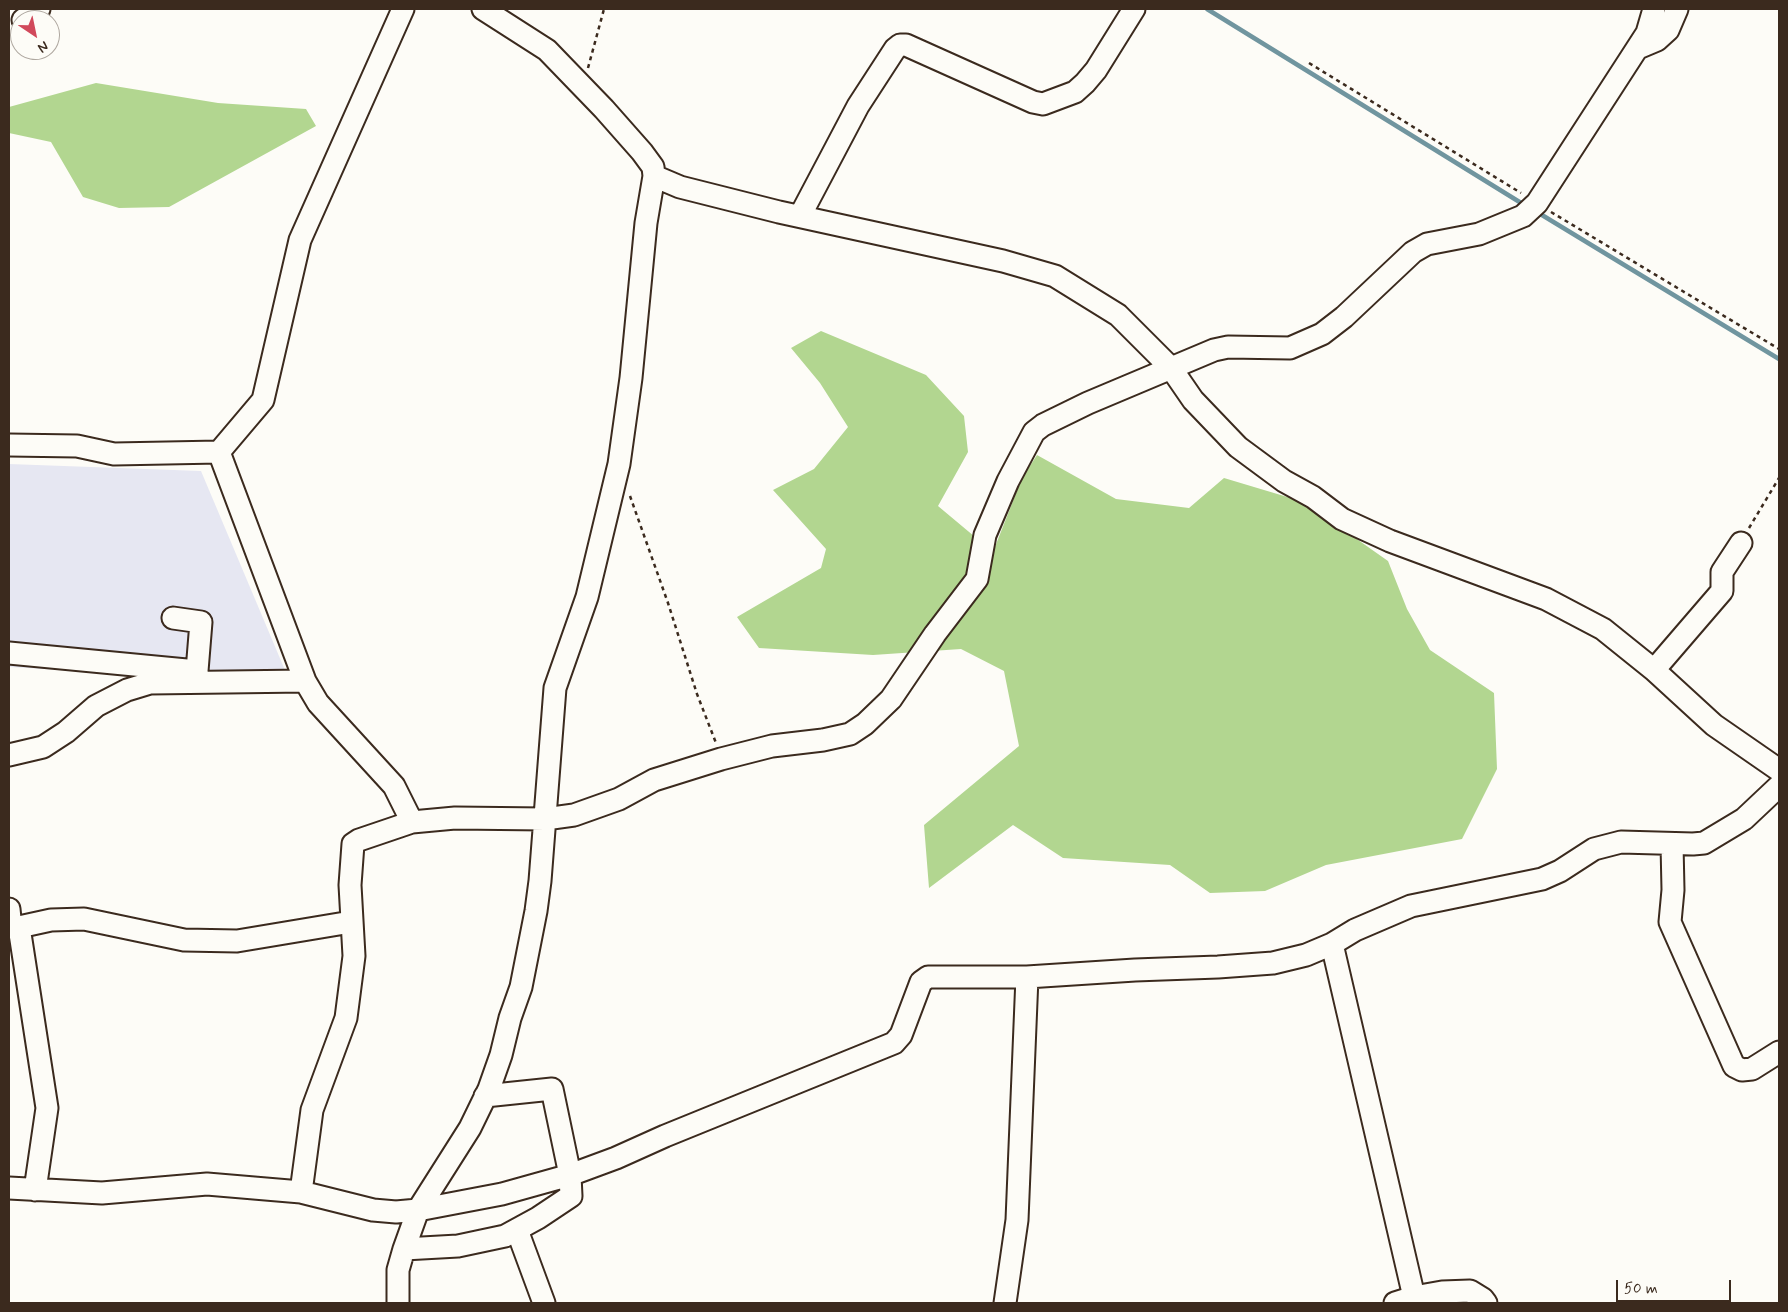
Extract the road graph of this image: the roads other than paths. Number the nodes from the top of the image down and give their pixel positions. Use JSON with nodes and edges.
{"nodes":[{"id":1,"x":402,"y":9,"type":"edge"},
{"id":2,"x":483,"y":9,"type":"edge"},
{"id":3,"x":1134,"y":9,"type":"edge"},
{"id":4,"x":1654,"y":9,"type":"edge"},
{"id":5,"x":1677,"y":9,"type":"edge"},
{"id":6,"x":1635,"y":49,"type":"junction"},
{"id":7,"x":654,"y":176,"type":"junction"},
{"id":8,"x":800,"y":216,"type":"junction"},
{"id":9,"x":1171,"y":368,"type":"junction"},
{"id":10,"x":9,"y":445,"type":"edge"},
{"id":11,"x":219,"y":452,"type":"junction"},
{"id":12,"x":1741,"y":543,"type":"road end"},
{"id":13,"x":173,"y":618,"type":"dead end"},
{"id":14,"x":9,"y":653,"type":"edge"},
{"id":15,"x":1654,"y":670,"type":"junction"},
{"id":16,"x":305,"y":681,"type":"junction"},
{"id":17,"x":9,"y":755,"type":"edge"},
{"id":18,"x":1779,"y":770,"type":"edge"},
{"id":19,"x":1779,"y":786,"type":"edge"},
{"id":20,"x":545,"y":818,"type":"junction"},
{"id":21,"x":412,"y":822,"type":"junction"},
{"id":22,"x":1672,"y":844,"type":"junction"},
{"id":23,"x":14,"y":918,"type":"edge"},
{"id":24,"x":351,"y":922,"type":"junction"},
{"id":25,"x":1332,"y":944,"type":"junction"},
{"id":26,"x":1028,"y":976,"type":"junction"},
{"id":27,"x":1779,"y":1052,"type":"edge"},
{"id":28,"x":485,"y":1096,"type":"junction"},
{"id":29,"x":570,"y":1175,"type":"junction"},
{"id":30,"x":9,"y":1188,"type":"edge"},
{"id":31,"x":35,"y":1190,"type":"junction"},
{"id":32,"x":301,"y":1192,"type":"junction"},
{"id":33,"x":418,"y":1210,"type":"junction"},
{"id":34,"x":516,"y":1230,"type":"junction"},
{"id":35,"x":404,"y":1248,"type":"junction"},
{"id":36,"x":1405,"y":1300,"type":"edge"},
{"id":37,"x":398,"y":1303,"type":"edge"},
{"id":38,"x":544,"y":1303,"type":"edge"},
{"id":39,"x":1005,"y":1303,"type":"edge"},
{"id":40,"x":1486,"y":1303,"type":"edge"}],
"edges":[{"from":1,"to":11,"type":"street"},
{"from":2,"to":7,"type":"street"},
{"from":3,"to":8,"type":"street"},
{"from":4,"to":6,"type":"street"},
{"from":5,"to":6,"type":"street"},
{"from":6,"to":9,"type":"street"},
{"from":7,"to":8,"type":"street"},
{"from":7,"to":20,"type":"street"},
{"from":8,"to":9,"type":"street"},
{"from":9,"to":15,"type":"street"},
{"from":9,"to":20,"type":"street"},
{"from":10,"to":11,"type":"street"},
{"from":11,"to":16,"type":"street"},
{"from":12,"to":15,"type":"street"},
{"from":13,"to":14,"type":"street"},
{"from":15,"to":18,"type":"street"},
{"from":16,"to":17,"type":"street"},
{"from":16,"to":21,"type":"street"},
{"from":19,"to":22,"type":"street"},
{"from":20,"to":21,"type":"street"},
{"from":20,"to":28,"type":"street"},
{"from":21,"to":24,"type":"street"},
{"from":22,"to":25,"type":"street"},
{"from":22,"to":27,"type":"street"},
{"from":23,"to":24,"type":"street"},
{"from":23,"to":31,"type":"street"},
{"from":24,"to":32,"type":"street"},
{"from":25,"to":26,"type":"street"},
{"from":25,"to":36,"type":"street"},
{"from":26,"to":29,"type":"street"},
{"from":26,"to":39,"type":"street"},
{"from":28,"to":29,"type":"street"},
{"from":28,"to":33,"type":"street"},
{"from":29,"to":33,"type":"street"},
{"from":29,"to":34,"type":"street"},
{"from":30,"to":31,"type":"street"},
{"from":31,"to":32,"type":"street"},
{"from":32,"to":33,"type":"street"},
{"from":33,"to":35,"type":"street"},
{"from":34,"to":35,"type":"street"},
{"from":34,"to":38,"type":"street"},
{"from":35,"to":37,"type":"street"},
{"from":36,"to":40,"type":"street"}]}
